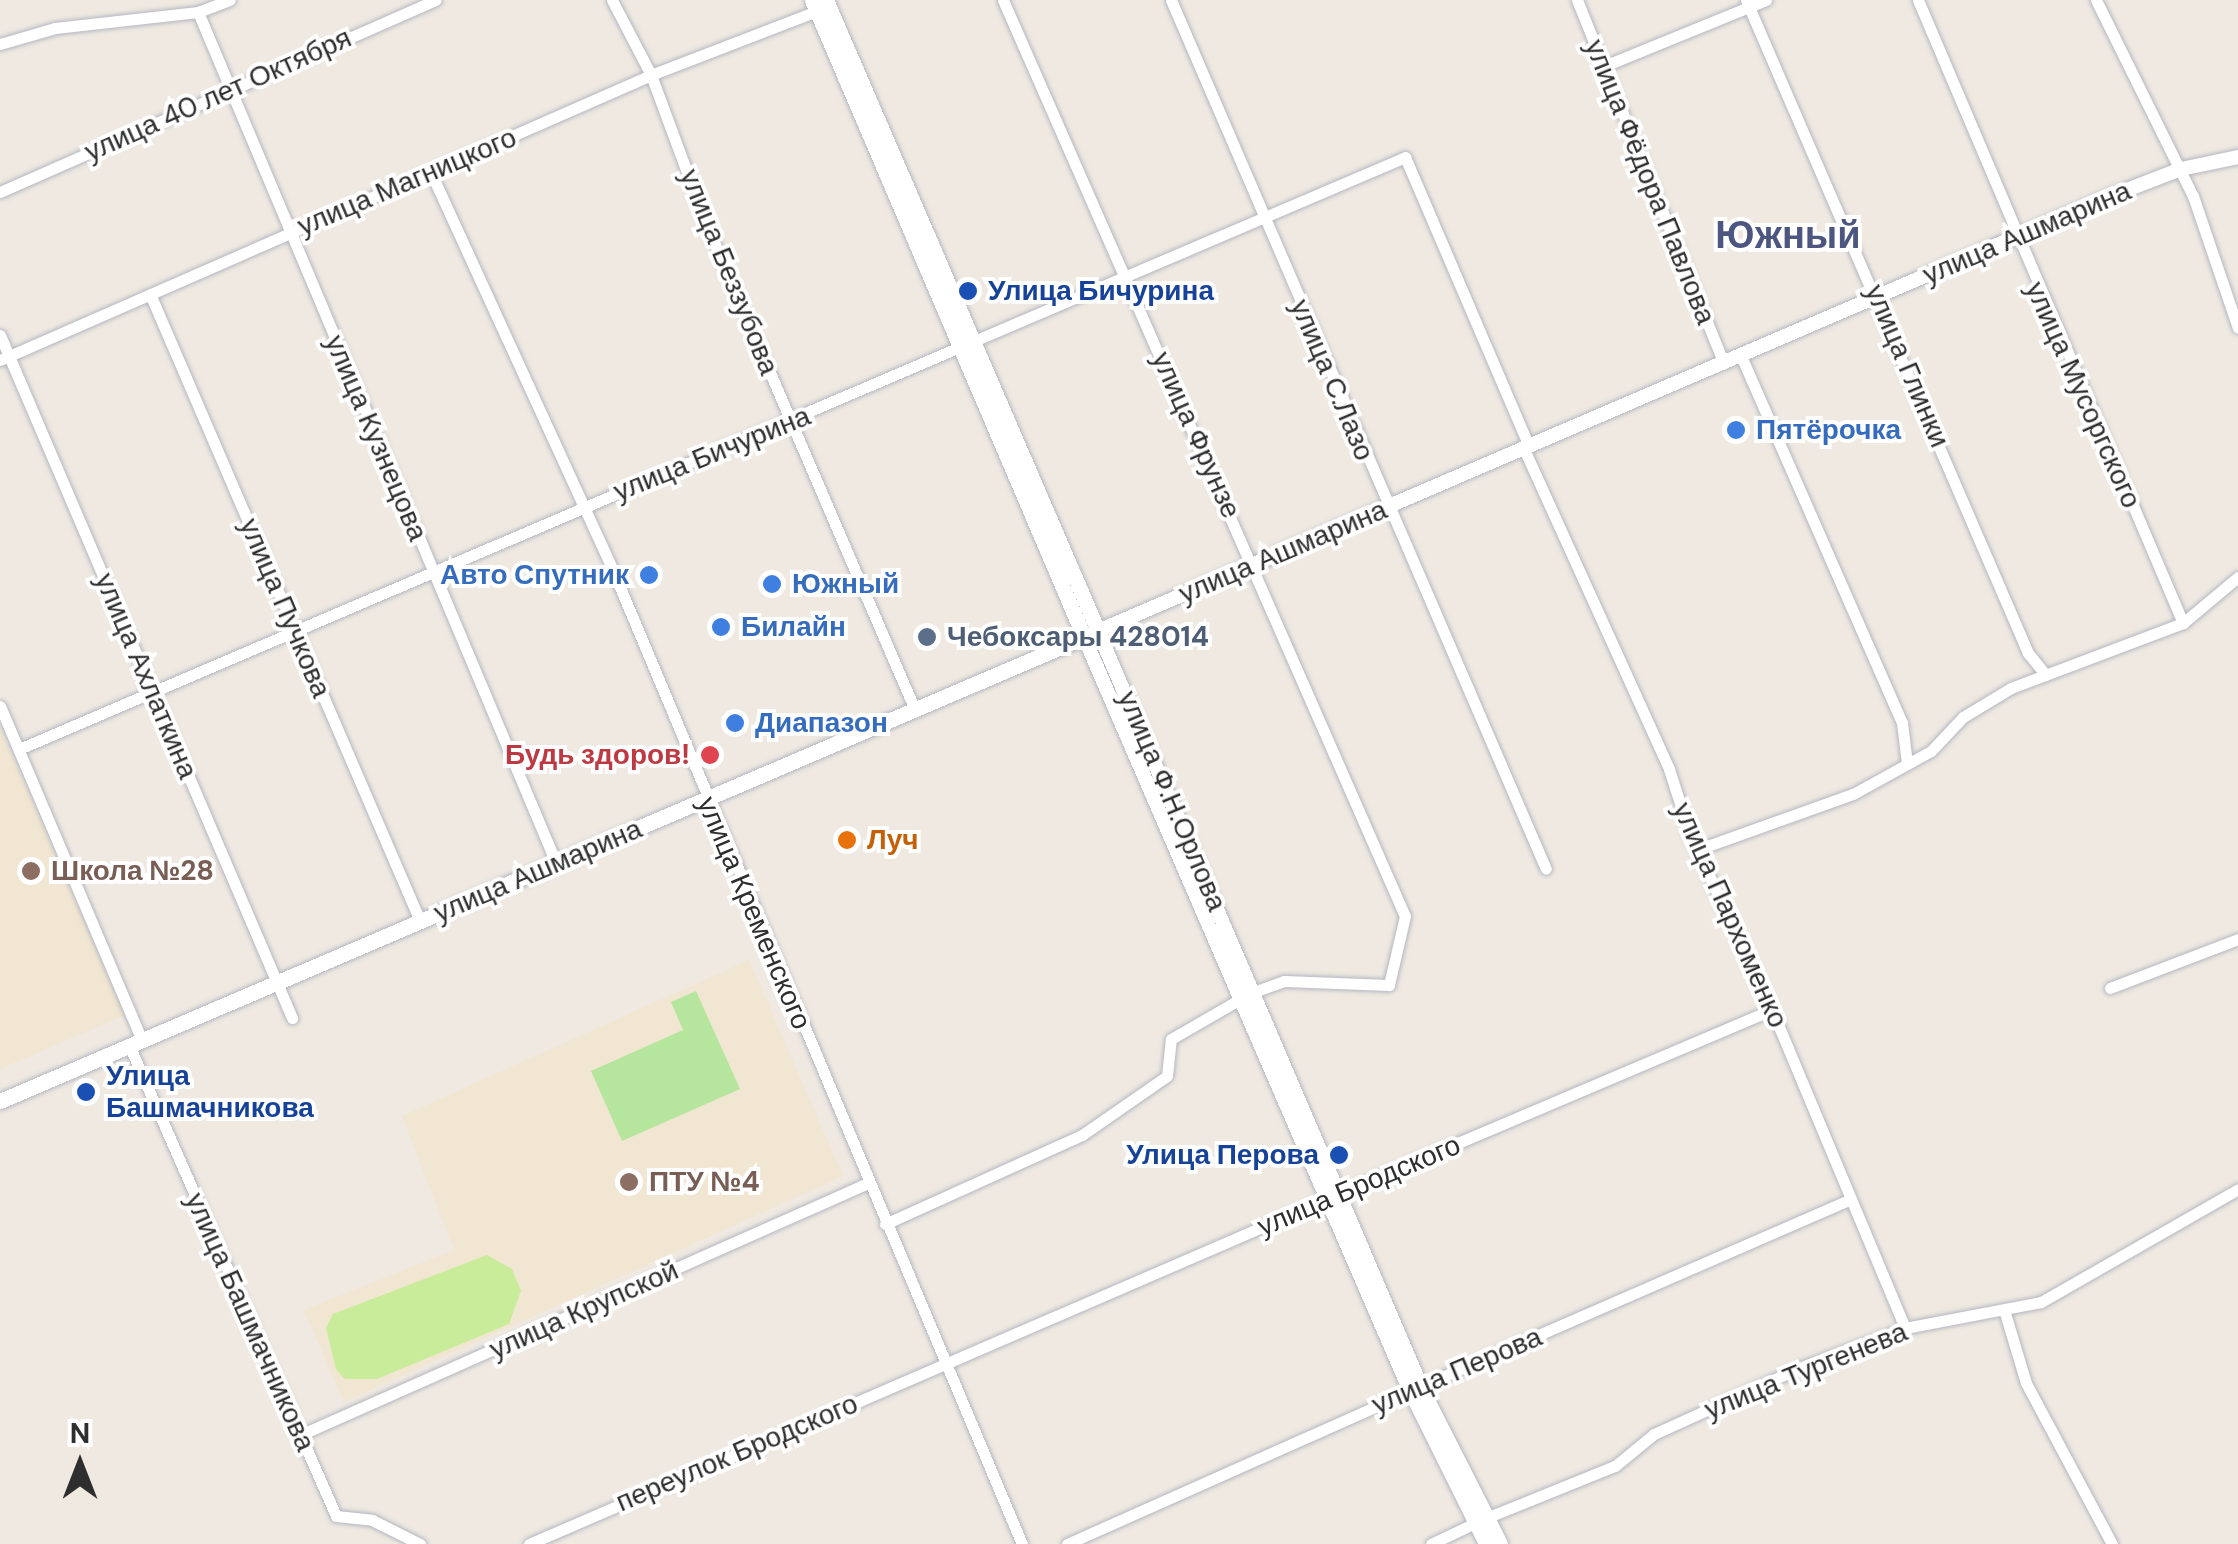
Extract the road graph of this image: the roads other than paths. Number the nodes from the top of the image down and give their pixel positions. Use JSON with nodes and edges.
{"nodes":[{"id":1,"x":230,"y":0,"type":"edge"},
{"id":2,"x":436,"y":0,"type":"edge"},
{"id":3,"x":612,"y":0,"type":"edge"},
{"id":4,"x":1003,"y":0,"type":"edge"},
{"id":5,"x":1171,"y":0,"type":"edge"},
{"id":6,"x":1576,"y":0,"type":"edge"},
{"id":7,"x":1766,"y":0,"type":"edge"},
{"id":8,"x":1918,"y":0,"type":"edge"},
{"id":9,"x":2096,"y":0,"type":"edge"},
{"id":10,"x":824,"y":3,"type":"edge"},
{"id":11,"x":1748,"y":3,"type":"edge"},
{"id":12,"x":198,"y":12,"type":"junction"},
{"id":13,"x":0,"y":44,"type":"edge"},
{"id":14,"x":1604,"y":66,"type":"junction"},
{"id":15,"x":651,"y":75,"type":"junction"},
{"id":16,"x":230,"y":90,"type":"junction"},
{"id":17,"x":1405,"y":157,"type":"joint"},
{"id":18,"x":2238,"y":157,"type":"edge"},
{"id":19,"x":2181,"y":169,"type":"junction"},
{"id":20,"x":432,"y":175,"type":"junction"},
{"id":21,"x":0,"y":192,"type":"edge"},
{"id":22,"x":1262,"y":218,"type":"junction"},
{"id":23,"x":290,"y":232,"type":"junction"},
{"id":24,"x":2014,"y":238,"type":"junction"},
{"id":25,"x":1123,"y":275,"type":"junction"},
{"id":26,"x":150,"y":294,"type":"junction"},
{"id":27,"x":1878,"y":296,"type":"junction"},
{"id":28,"x":2238,"y":328,"type":"edge"},
{"id":29,"x":0,"y":334,"type":"edge"},
{"id":30,"x":968,"y":343,"type":"junction"},
{"id":31,"x":1741,"y":356,"type":"junction"},
{"id":32,"x":4,"y":358,"type":"edge"},
{"id":33,"x":1724,"y":363,"type":"junction"},
{"id":34,"x":792,"y":423,"type":"junction"},
{"id":35,"x":1527,"y":448,"type":"junction"},
{"id":36,"x":582,"y":507,"type":"junction"},
{"id":37,"x":1388,"y":507,"type":"junction"},
{"id":38,"x":1254,"y":564,"type":"junction"},
{"id":39,"x":434,"y":574,"type":"junction"},
{"id":40,"x":2238,"y":577,"type":"edge"},
{"id":41,"x":2183,"y":622,"type":"junction"},
{"id":42,"x":295,"y":632,"type":"junction"},
{"id":43,"x":1092,"y":634,"type":"junction"},
{"id":44,"x":2046,"y":675,"type":"junction"},
{"id":45,"x":154,"y":695,"type":"junction"},
{"id":46,"x":0,"y":706,"type":"edge"},
{"id":47,"x":915,"y":710,"type":"junction"},
{"id":48,"x":19,"y":749,"type":"junction"},
{"id":49,"x":1907,"y":763,"type":"junction"},
{"id":50,"x":706,"y":799,"type":"junction"},
{"id":51,"x":1699,"y":849,"type":"junction"},
{"id":52,"x":556,"y":863,"type":"junction"},
{"id":53,"x":1546,"y":869,"type":"dead end"},
{"id":54,"x":420,"y":921,"type":"junction"},
{"id":55,"x":2238,"y":939,"type":"edge"},
{"id":56,"x":276,"y":982,"type":"junction"},
{"id":57,"x":2110,"y":988,"type":"dead end"},
{"id":58,"x":1248,"y":995,"type":"junction"},
{"id":59,"x":1772,"y":1010,"type":"junction"},
{"id":60,"x":292,"y":1018,"type":"dead end"},
{"id":61,"x":136,"y":1043,"type":"junction"},
{"id":62,"x":0,"y":1101,"type":"edge"},
{"id":63,"x":868,"y":1182,"type":"junction"},
{"id":64,"x":2238,"y":1189,"type":"edge"},
{"id":65,"x":1335,"y":1196,"type":"junction"},
{"id":66,"x":1848,"y":1200,"type":"junction"},
{"id":67,"x":885,"y":1224,"type":"junction"},
{"id":68,"x":2004,"y":1313,"type":"junction"},
{"id":69,"x":1905,"y":1328,"type":"junction"},
{"id":70,"x":946,"y":1364,"type":"junction"},
{"id":71,"x":1416,"y":1389,"type":"junction"},
{"id":72,"x":300,"y":1435,"type":"junction"},
{"id":73,"x":1481,"y":1521,"type":"junction"},
{"id":74,"x":420,"y":1544,"type":"edge"},
{"id":75,"x":529,"y":1544,"type":"edge"},
{"id":76,"x":1022,"y":1544,"type":"edge"},
{"id":77,"x":1067,"y":1544,"type":"edge"},
{"id":78,"x":1431,"y":1544,"type":"edge"},
{"id":79,"x":1486,"y":1544,"type":"edge"},
{"id":80,"x":1501,"y":1544,"type":"edge"},
{"id":81,"x":2112,"y":1544,"type":"edge"}],
"edges":[{"from":1,"to":12,"type":"street"},
{"from":2,"to":16,"type":"street","name":"улица 40 лет Октября"},
{"from":3,"to":15,"type":"street","name":"улица Беззубова"},
{"from":4,"to":25,"type":"street","name":"улица Фрунзе"},
{"from":5,"to":22,"type":"street","name":"улица С.Лазо"},
{"from":6,"to":14,"type":"street","name":"улица Фёдора Павлова"},
{"from":7,"to":11,"type":"street"},
{"from":8,"to":24,"type":"street","name":"улица Мусоргского"},
{"from":9,"to":19,"type":"street"},
{"from":10,"to":15,"type":"street","name":"улица Магницкого"},
{"from":10,"to":30,"type":"main road","name":"улица Ф.Н.Орлова"},
{"from":11,"to":14,"type":"street"},
{"from":11,"to":27,"type":"street","name":"улица Глинки"},
{"from":12,"to":13,"type":"street"},
{"from":12,"to":16,"type":"street","name":"улица Кузнецова"},
{"from":14,"to":33,"type":"street","name":"улица Фёдора Павлова"},
{"from":15,"to":20,"type":"street","name":"улица Магницкого"},
{"from":15,"to":34,"type":"street","name":"улица Беззубова"},
{"from":16,"to":21,"type":"street","name":"улица 40 лет Октября"},
{"from":16,"to":23,"type":"street","name":"улица Кузнецова"},
{"from":17,"to":22,"type":"street","name":"улица Бичурина"},
{"from":17,"to":35,"type":"street","name":"улица Пархоменко"},
{"from":18,"to":19,"type":"street","name":"улица Ашмарина"},
{"from":19,"to":24,"type":"street","name":"улица Ашмарина"},
{"from":19,"to":28,"type":"street"},
{"from":20,"to":23,"type":"street","name":"улица Магницкого"},
{"from":20,"to":36,"type":"street","name":"улица Кременского"},
{"from":22,"to":25,"type":"street","name":"улица Бичурина"},
{"from":22,"to":37,"type":"street","name":"улица С.Лазо"},
{"from":23,"to":26,"type":"street","name":"улица Магницкого"},
{"from":23,"to":39,"type":"street","name":"улица Кузнецова"},
{"from":24,"to":27,"type":"street","name":"улица Ашмарина"},
{"from":24,"to":41,"type":"street","name":"улица Мусоргского"},
{"from":25,"to":30,"type":"street","name":"улица Бичурина"},
{"from":25,"to":38,"type":"street","name":"улица Фрунзе"},
{"from":26,"to":32,"type":"street","name":"улица Магницкого"},
{"from":26,"to":42,"type":"street","name":"улица Пучкова"},
{"from":27,"to":31,"type":"street","name":"улица Ашмарина"},
{"from":27,"to":44,"type":"street","name":"улица Глинки"},
{"from":29,"to":32,"type":"street","name":"улица Ахлаткина"},
{"from":30,"to":34,"type":"street","name":"улица Бичурина"},
{"from":30,"to":43,"type":"main road","name":"улица Ф.Н.Орлова"},
{"from":31,"to":33,"type":"street","name":"улица Ашмарина"},
{"from":31,"to":49,"type":"street"},
{"from":32,"to":45,"type":"street","name":"улица Ахлаткина"},
{"from":33,"to":35,"type":"street","name":"улица Ашмарина"},
{"from":34,"to":36,"type":"street","name":"улица Бичурина"},
{"from":34,"to":47,"type":"street","name":"улица Беззубова"},
{"from":35,"to":37,"type":"street","name":"улица Ашмарина"},
{"from":35,"to":51,"type":"street","name":"улица Пархоменко"},
{"from":36,"to":39,"type":"street","name":"улица Бичурина"},
{"from":36,"to":50,"type":"street","name":"улица Кременского"},
{"from":37,"to":38,"type":"street","name":"улица Ашмарина"},
{"from":37,"to":53,"type":"street","name":"улица С.Лазо"},
{"from":38,"to":43,"type":"street","name":"улица Ашмарина"},
{"from":38,"to":58,"type":"street","name":"улица Фрунзе"},
{"from":39,"to":42,"type":"street","name":"улица Бичурина"},
{"from":39,"to":52,"type":"street","name":"улица Кузнецова"},
{"from":40,"to":41,"type":"street"},
{"from":41,"to":44,"type":"street"},
{"from":42,"to":45,"type":"street","name":"улица Бичурина"},
{"from":42,"to":54,"type":"street","name":"улица Пучкова"},
{"from":43,"to":47,"type":"main road","name":"улица Ашмарина"},
{"from":43,"to":58,"type":"street","name":"улица Ф.Н.Орлова"},
{"from":44,"to":49,"type":"street"},
{"from":45,"to":48,"type":"street","name":"улица Бичурина"},
{"from":45,"to":56,"type":"street","name":"улица Ахлаткина"},
{"from":46,"to":48,"type":"street","name":"улица Башмачникова"},
{"from":47,"to":50,"type":"main road","name":"улица Ашмарина"},
{"from":48,"to":61,"type":"street","name":"улица Башмачникова"},
{"from":49,"to":51,"type":"street"},
{"from":50,"to":52,"type":"main road","name":"улица Ашмарина"},
{"from":50,"to":63,"type":"street","name":"улица Кременского"},
{"from":51,"to":59,"type":"street","name":"улица Пархоменко"},
{"from":52,"to":54,"type":"main road","name":"улица Ашмарина"},
{"from":54,"to":56,"type":"main road","name":"улица Ашмарина"},
{"from":55,"to":57,"type":"street"},
{"from":56,"to":60,"type":"street","name":"улица Ахлаткина"},
{"from":56,"to":61,"type":"main road","name":"улица Ашмарина"},
{"from":58,"to":65,"type":"street","name":"улица Ф.Н.Орлова"},
{"from":58,"to":67,"type":"street"},
{"from":59,"to":65,"type":"street","name":"улица Бродского"},
{"from":59,"to":66,"type":"street","name":"улица Пархоменко"},
{"from":61,"to":62,"type":"main road","name":"улица Ашмарина"},
{"from":61,"to":72,"type":"street","name":"улица Башмачникова"},
{"from":63,"to":67,"type":"street","name":"улица Кременского"},
{"from":63,"to":72,"type":"street","name":"улица Крупской"},
{"from":64,"to":68,"type":"street","name":"улица Тургенева"},
{"from":65,"to":70,"type":"street","name":"улица Бродского"},
{"from":65,"to":71,"type":"street","name":"улица Ф.Н.Орлова"},
{"from":66,"to":69,"type":"street","name":"улица Пархоменко"},
{"from":66,"to":71,"type":"street","name":"улица Перова"},
{"from":67,"to":70,"type":"street","name":"улица Кременского"},
{"from":68,"to":69,"type":"street","name":"улица Тургенева"},
{"from":68,"to":81,"type":"street"},
{"from":69,"to":73,"type":"street","name":"улица Тургенева"},
{"from":70,"to":75,"type":"street","name":"переулок Бродского"},
{"from":70,"to":76,"type":"street","name":"улица Кременского"},
{"from":71,"to":73,"type":"street","name":"улица Ф.Н.Орлова"},
{"from":71,"to":77,"type":"street","name":"улица Перова"},
{"from":72,"to":74,"type":"street","name":"улица Башмачникова"},
{"from":73,"to":78,"type":"street","name":"улица Тургенева"},
{"from":73,"to":79,"type":"street","name":"улица Ф.Н.Орлова"},
{"from":73,"to":80,"type":"street","name":"улица Ф.Н.Орлова"}]}
